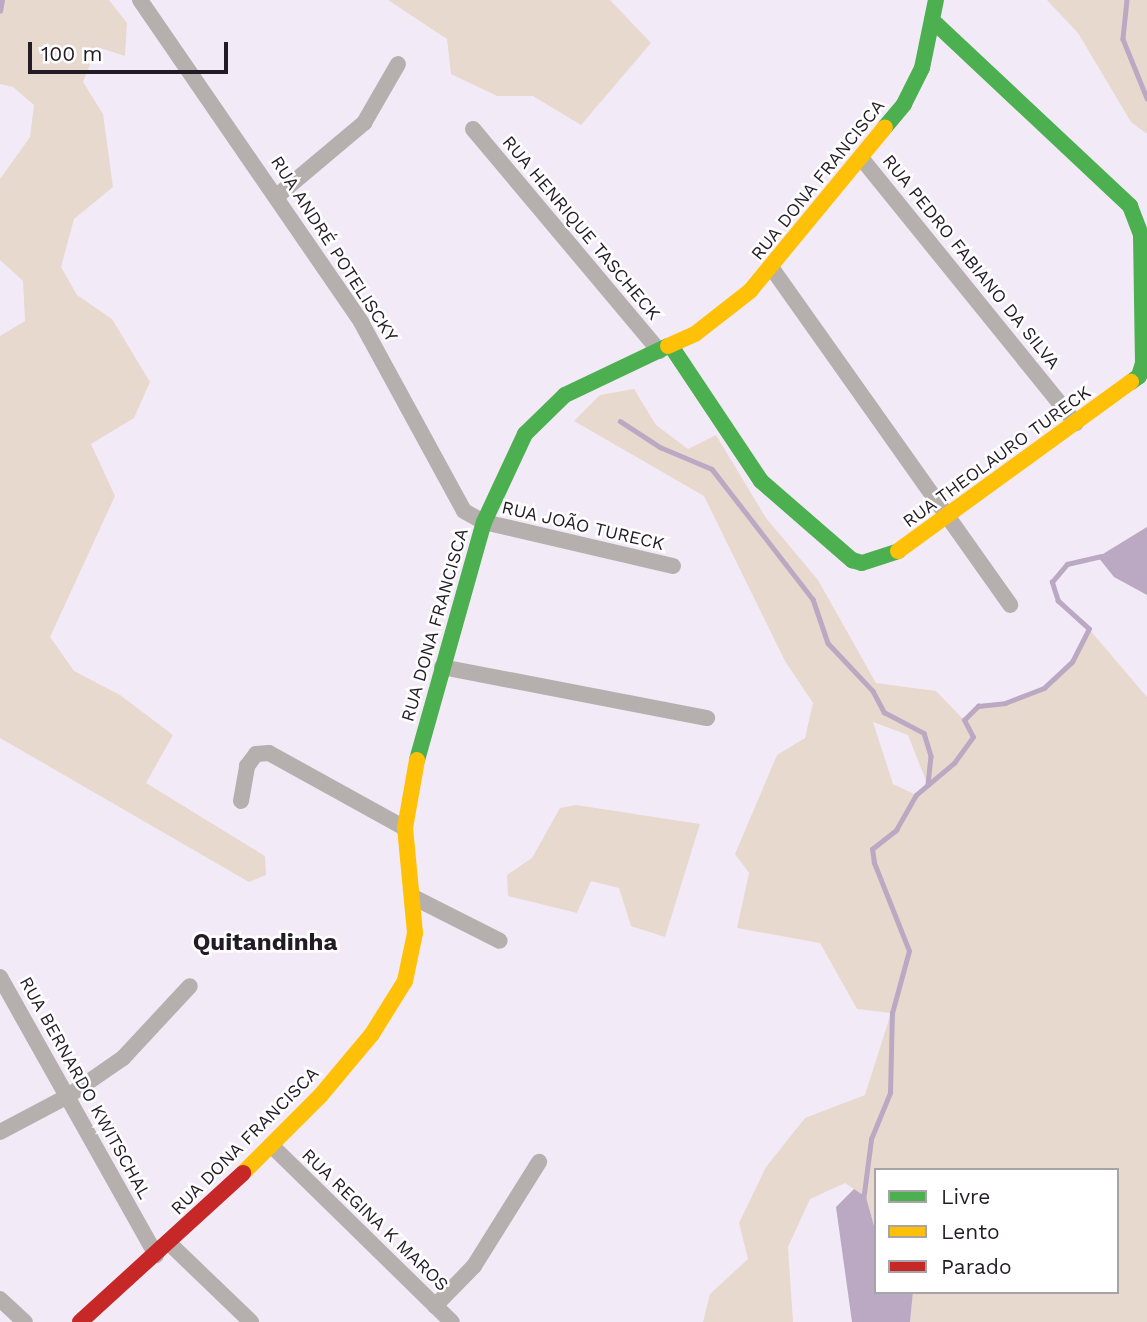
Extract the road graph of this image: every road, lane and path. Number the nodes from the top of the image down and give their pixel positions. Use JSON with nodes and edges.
{"nodes":[{"id":1,"x":141,"y":0,"type":"edge"},
{"id":2,"x":936,"y":0,"type":"edge"},
{"id":3,"x":932,"y":20,"type":"junction"},
{"id":4,"x":398,"y":64,"type":"dead end"},
{"id":5,"x":473,"y":129,"type":"dead end"},
{"id":6,"x":862,"y":159,"type":"junction"},
{"id":7,"x":277,"y":196,"type":"junction"},
{"id":8,"x":771,"y":267,"type":"junction"},
{"id":9,"x":665,"y":349,"type":"junction"},
{"id":10,"x":1076,"y":423,"type":"junction"},
{"id":11,"x":947,"y":516,"type":"junction"},
{"id":12,"x":484,"y":522,"type":"junction"},
{"id":13,"x":673,"y":566,"type":"dead end"},
{"id":14,"x":1010,"y":605,"type":"dead end"},
{"id":15,"x":442,"y":667,"type":"junction"},
{"id":16,"x":707,"y":718,"type":"dead end"},
{"id":17,"x":241,"y":801,"type":"dead end"},
{"id":18,"x":405,"y":828,"type":"junction"},
{"id":19,"x":412,"y":897,"type":"junction"},
{"id":20,"x":499,"y":941,"type":"dead end"},
{"id":21,"x":0,"y":977,"type":"edge"},
{"id":22,"x":190,"y":986,"type":"dead end"},
{"id":23,"x":68,"y":1096,"type":"junction"},
{"id":24,"x":2,"y":1129,"type":"edge"},
{"id":25,"x":271,"y":1145,"type":"junction"},
{"id":26,"x":540,"y":1162,"type":"dead end"},
{"id":27,"x":169,"y":1243,"type":"junction"},
{"id":28,"x":156,"y":1255,"type":"junction"},
{"id":29,"x":0,"y":1299,"type":"edge"},
{"id":30,"x":435,"y":1306,"type":"junction"},
{"id":31,"x":25,"y":1322,"type":"edge"},
{"id":32,"x":80,"y":1322,"type":"edge"},
{"id":33,"x":251,"y":1322,"type":"edge"},
{"id":34,"x":452,"y":1322,"type":"edge"}],
"edges":[{"from":1,"to":7,"type":"street","name":"RUA ANDRÉ POTELISCKY"},
{"from":2,"to":3,"type":"main road","name":"RUA DONA FRANCISCA"},
{"from":3,"to":6,"type":"main road","name":"RUA DONA FRANCISCA"},
{"from":3,"to":10,"type":"main road","name":"RUA THEOLAURO TURECK"},
{"from":4,"to":7,"type":"street"},
{"from":5,"to":9,"type":"street","name":"RUA HENRIQUE TASCHECK"},
{"from":6,"to":8,"type":"main road","name":"RUA DONA FRANCISCA"},
{"from":6,"to":10,"type":"street","name":"RUA PEDRO FABIANO DA SILVA"},
{"from":7,"to":12,"type":"street","name":"RUA ANDRÉ POTELISCKY"},
{"from":8,"to":9,"type":"main road","name":"RUA DONA FRANCISCA"},
{"from":8,"to":11,"type":"street"},
{"from":9,"to":11,"type":"main road","name":"RUA THEOLAURO TURECK"},
{"from":9,"to":12,"type":"main road","name":"RUA DONA FRANCISCA"},
{"from":10,"to":11,"type":"main road","name":"RUA THEOLAURO TURECK"},
{"from":11,"to":14,"type":"street"},
{"from":12,"to":13,"type":"street","name":"RUA JOÃO TURECK"},
{"from":12,"to":15,"type":"main road","name":"RUA DONA FRANCISCA"},
{"from":15,"to":16,"type":"street"},
{"from":15,"to":18,"type":"main road","name":"RUA DONA FRANCISCA"},
{"from":17,"to":18,"type":"street"},
{"from":18,"to":19,"type":"main road","name":"RUA DONA FRANCISCA"},
{"from":19,"to":20,"type":"street"},
{"from":19,"to":25,"type":"main road","name":"RUA DONA FRANCISCA"},
{"from":21,"to":23,"type":"street","name":"RUA BERNARDO KWITSCHAL"},
{"from":22,"to":23,"type":"street"},
{"from":23,"to":24,"type":"street"},
{"from":23,"to":28,"type":"street","name":"RUA BERNARDO KWITSCHAL"},
{"from":25,"to":27,"type":"main road","name":"RUA DONA FRANCISCA"},
{"from":25,"to":30,"type":"street","name":"RUA REGINA K MAROS"},
{"from":26,"to":30,"type":"street"},
{"from":27,"to":28,"type":"main road","name":"RUA DONA FRANCISCA"},
{"from":27,"to":33,"type":"street"},
{"from":28,"to":32,"type":"main road","name":"RUA DONA FRANCISCA"},
{"from":29,"to":31,"type":"street"},
{"from":30,"to":34,"type":"street","name":"RUA REGINA K MAROS"}]}
